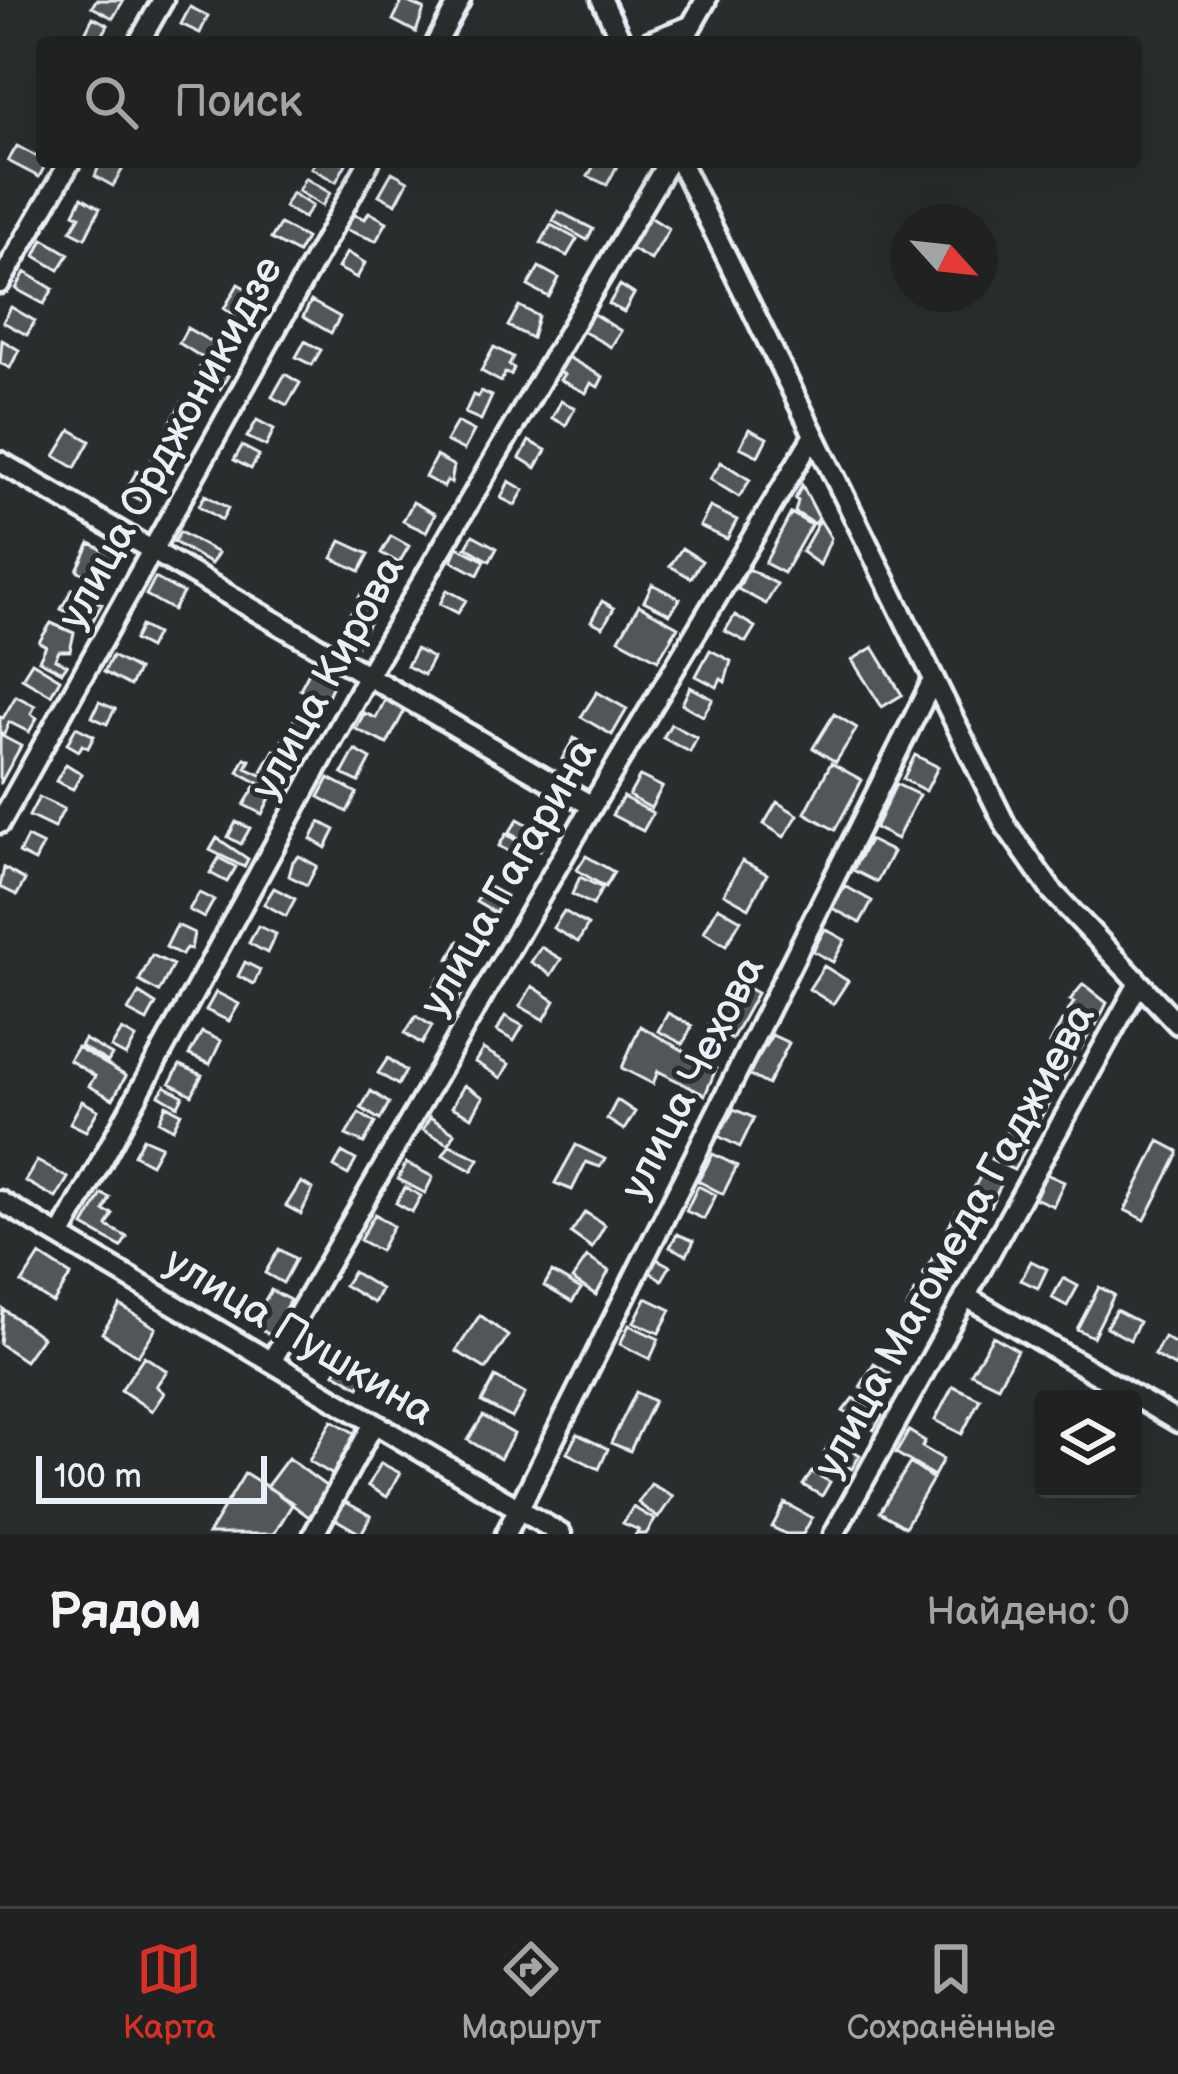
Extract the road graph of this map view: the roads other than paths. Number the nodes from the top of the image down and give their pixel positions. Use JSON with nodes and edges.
{"nodes":[{"id":1,"x":163,"y":0,"type":"edge"},
{"id":2,"x":460,"y":0,"type":"edge"},
{"id":3,"x":706,"y":0,"type":"edge"},
{"id":4,"x":606,"y":9,"type":"edge"},
{"id":5,"x":685,"y":35,"type":"edge"},
{"id":6,"x":142,"y":36,"type":"edge"},
{"id":7,"x":439,"y":36,"type":"edge"},
{"id":8,"x":619,"y":36,"type":"edge"},
{"id":9,"x":638,"y":36,"type":"edge"},
{"id":10,"x":67,"y":168,"type":"edge"},
{"id":11,"x":366,"y":168,"type":"edge"},
{"id":12,"x":664,"y":168,"type":"edge"},
{"id":13,"x":683,"y":168,"type":"edge"},
{"id":14,"x":0,"y":283,"type":"edge"},
{"id":15,"x":814,"y":435,"type":"junction"},
{"id":16,"x":0,"y":463,"type":"edge"},
{"id":17,"x":153,"y":548,"type":"junction"},
{"id":18,"x":369,"y":674,"type":"junction"},
{"id":19,"x":933,"y":680,"type":"junction"},
{"id":20,"x":592,"y":806,"type":"junction"},
{"id":21,"x":0,"y":823,"type":"edge"},
{"id":22,"x":1139,"y":983,"type":"junction"},
{"id":23,"x":1169,"y":1010,"type":"edge"},
{"id":24,"x":1178,"y":1024,"type":"edge"},
{"id":25,"x":0,"y":1201,"type":"edge"},
{"id":26,"x":61,"y":1235,"type":"junction"},
{"id":27,"x":965,"y":1296,"type":"junction"},
{"id":28,"x":272,"y":1360,"type":"junction"},
{"id":29,"x":1178,"y":1422,"type":"edge"},
{"id":30,"x":373,"y":1426,"type":"junction"},
{"id":31,"x":517,"y":1509,"type":"junction"},
{"id":32,"x":314,"y":1534,"type":"edge"},
{"id":33,"x":506,"y":1534,"type":"edge"},
{"id":34,"x":561,"y":1534,"type":"edge"},
{"id":35,"x":834,"y":1534,"type":"edge"}],
"edges":[{"from":1,"to":6,"type":"street"},
{"from":2,"to":7,"type":"street"},
{"from":3,"to":5,"type":"street"},
{"from":4,"to":8,"type":"street"},
{"from":4,"to":9,"type":"street"},
{"from":10,"to":14,"type":"street"},
{"from":11,"to":17,"type":"street","name":"улица Орджоникидзе"},
{"from":12,"to":18,"type":"street","name":"улица Кирова"},
{"from":13,"to":15,"type":"street"},
{"from":15,"to":19,"type":"street"},
{"from":15,"to":20,"type":"street","name":"улица Гагарина"},
{"from":16,"to":17,"type":"street"},
{"from":17,"to":18,"type":"street"},
{"from":17,"to":21,"type":"street","name":"улица Орджоникидзе"},
{"from":18,"to":20,"type":"street"},
{"from":18,"to":26,"type":"street","name":"улица Кирова"},
{"from":19,"to":22,"type":"street"},
{"from":19,"to":31,"type":"street","name":"улица Чехова"},
{"from":20,"to":28,"type":"street","name":"улица Гагарина"},
{"from":22,"to":23,"type":"street"},
{"from":22,"to":27,"type":"street","name":"улица Магомеда Гаджиева"},
{"from":23,"to":24,"type":"street"},
{"from":25,"to":26,"type":"street","name":"улица Пушкина"},
{"from":26,"to":28,"type":"street","name":"улица Пушкина"},
{"from":27,"to":29,"type":"street"},
{"from":27,"to":35,"type":"street","name":"улица Магомеда Гаджиева"},
{"from":28,"to":30,"type":"street","name":"улица Пушкина"},
{"from":30,"to":31,"type":"street","name":"улица Пушкина"},
{"from":30,"to":32,"type":"street"},
{"from":31,"to":33,"type":"street","name":"улица Чехова"},
{"from":31,"to":34,"type":"street","name":"улица Пушкина"}]}
